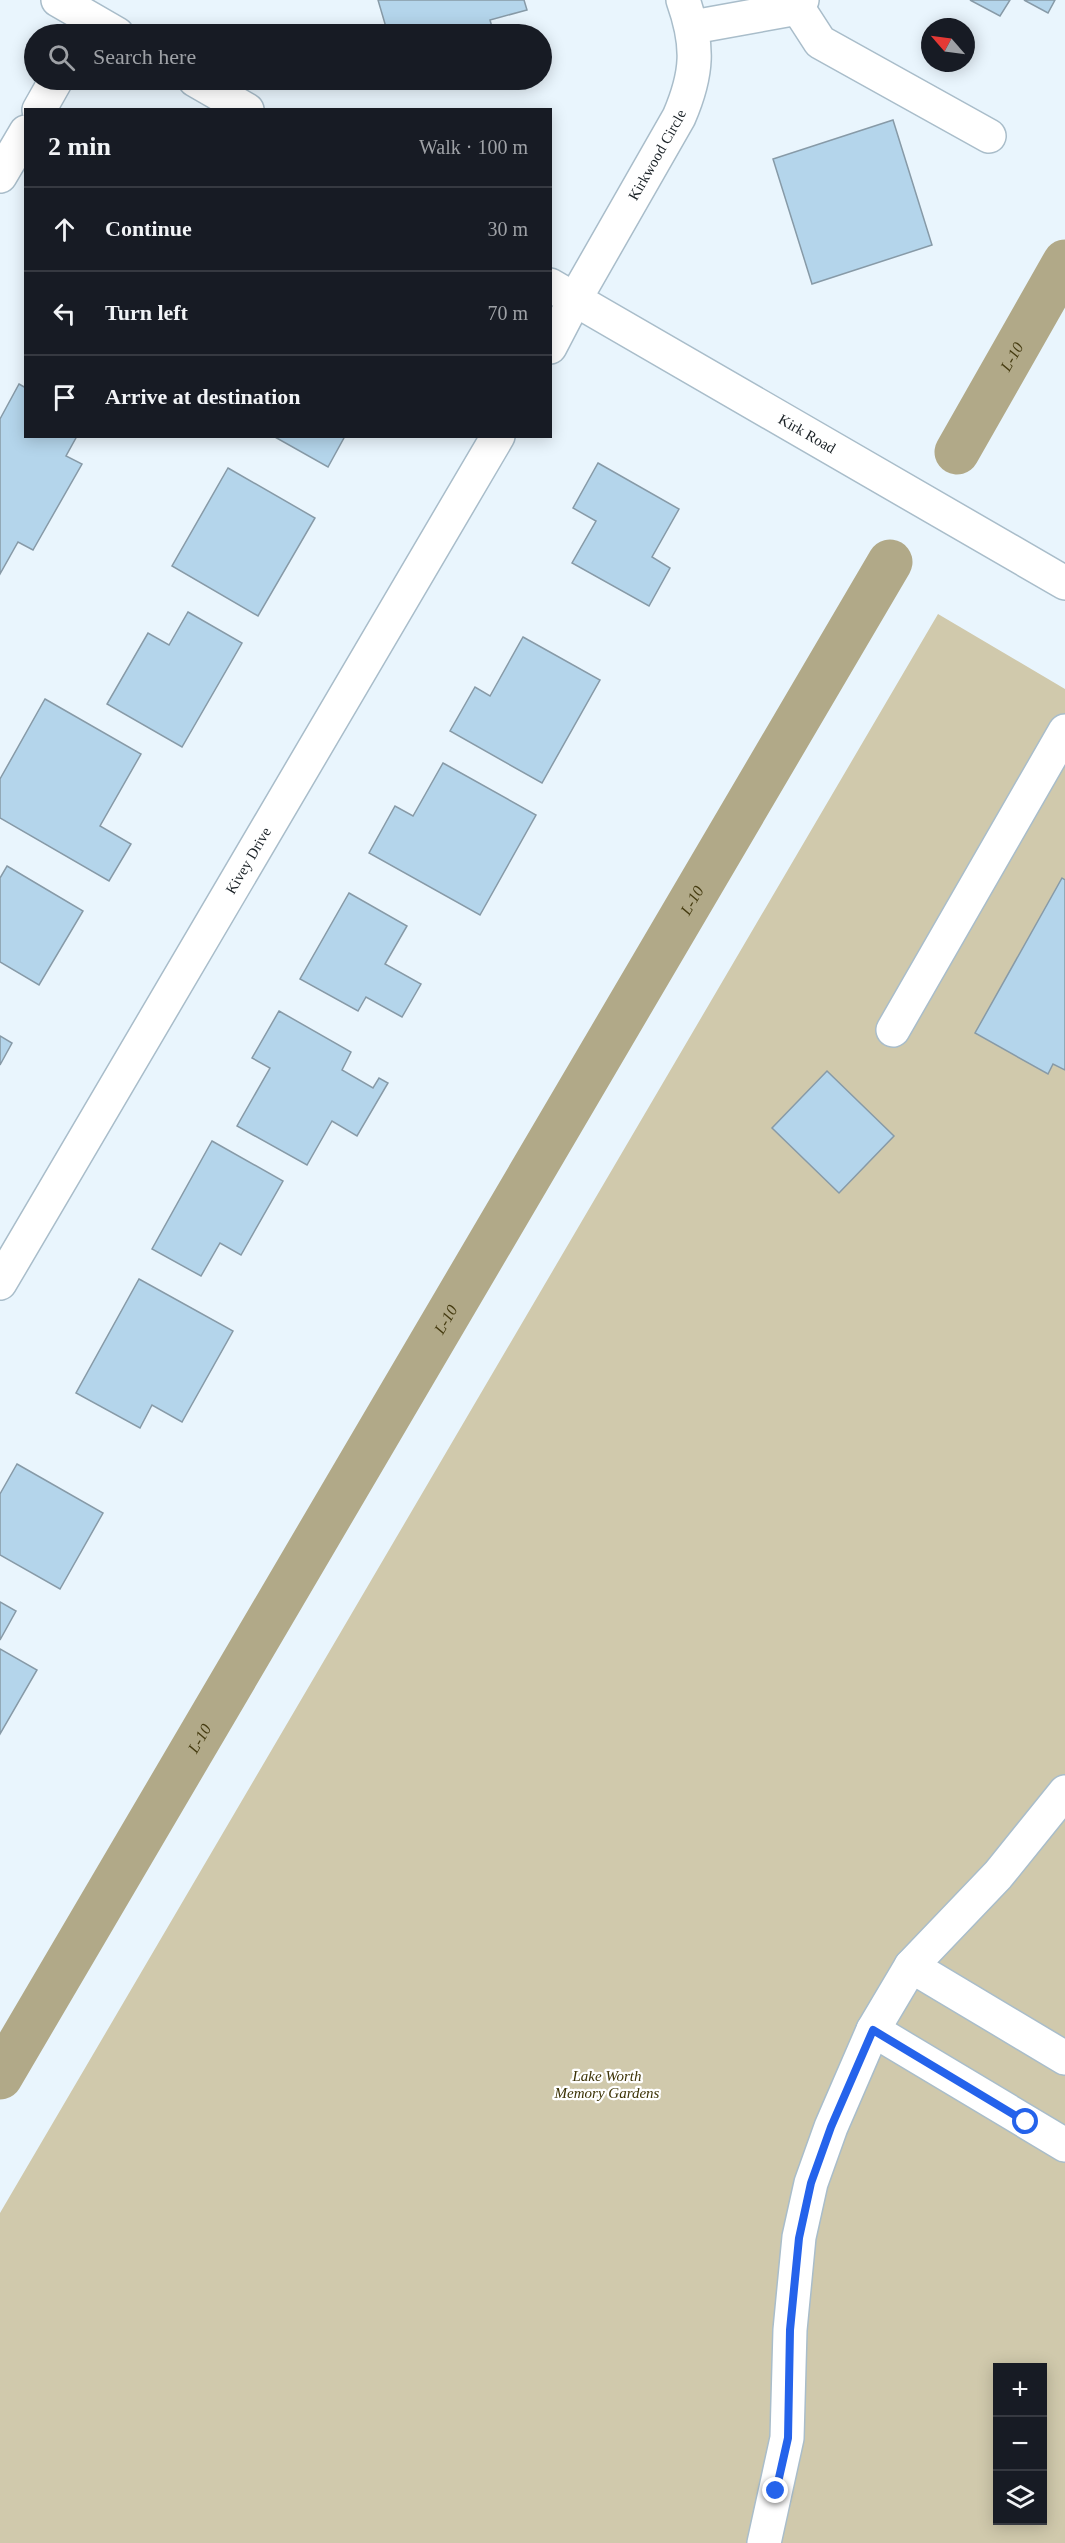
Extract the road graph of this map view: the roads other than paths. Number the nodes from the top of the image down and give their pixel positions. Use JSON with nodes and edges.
{"nodes":[{"id":1,"x":58,"y":0,"type":"edge"},
{"id":2,"x":800,"y":4,"type":"edge"},
{"id":3,"x":688,"y":14,"type":"edge"},
{"id":4,"x":89,"y":24,"type":"edge"},
{"id":5,"x":50,"y":90,"type":"edge"},
{"id":6,"x":212,"y":90,"type":"edge"},
{"id":7,"x":40,"y":108,"type":"edge"},
{"id":8,"x":244,"y":108,"type":"edge"},
{"id":9,"x":24,"y":135,"type":"edge"},
{"id":10,"x":989,"y":136,"type":"dead end"},
{"id":11,"x":0,"y":176,"type":"edge"},
{"id":12,"x":563,"y":292,"type":"edge"},
{"id":13,"x":552,"y":339,"type":"edge"},
{"id":14,"x":497,"y":438,"type":"edge"},
{"id":15,"x":1065,"y":583,"type":"edge"},
{"id":16,"x":1061,"y":748,"type":"edge"},
{"id":17,"x":893,"y":1030,"type":"dead end"},
{"id":18,"x":0,"y":1283,"type":"edge"},
{"id":19,"x":1065,"y":1792,"type":"edge"},
{"id":20,"x":911,"y":1966,"type":"junction"},
{"id":21,"x":873,"y":2030,"type":"junction"},
{"id":22,"x":1065,"y":2058,"type":"edge"},
{"id":23,"x":1065,"y":2145,"type":"edge"},
{"id":24,"x":764,"y":2543,"type":"edge"}],
"edges":[{"from":1,"to":4,"type":"street"},
{"from":2,"to":3,"type":"street"},
{"from":2,"to":10,"type":"street"},
{"from":3,"to":12,"type":"street","name":"Kirkwood Circle"},
{"from":5,"to":7,"type":"street"},
{"from":6,"to":8,"type":"street"},
{"from":9,"to":11,"type":"street"},
{"from":12,"to":13,"type":"street"},
{"from":12,"to":15,"type":"street","name":"Kirk Road"},
{"from":14,"to":18,"type":"street","name":"Kivey Drive"},
{"from":16,"to":17,"type":"street"},
{"from":19,"to":20,"type":"street"},
{"from":20,"to":21,"type":"street"},
{"from":20,"to":22,"type":"street"},
{"from":21,"to":23,"type":"street"},
{"from":21,"to":24,"type":"street"}]}
